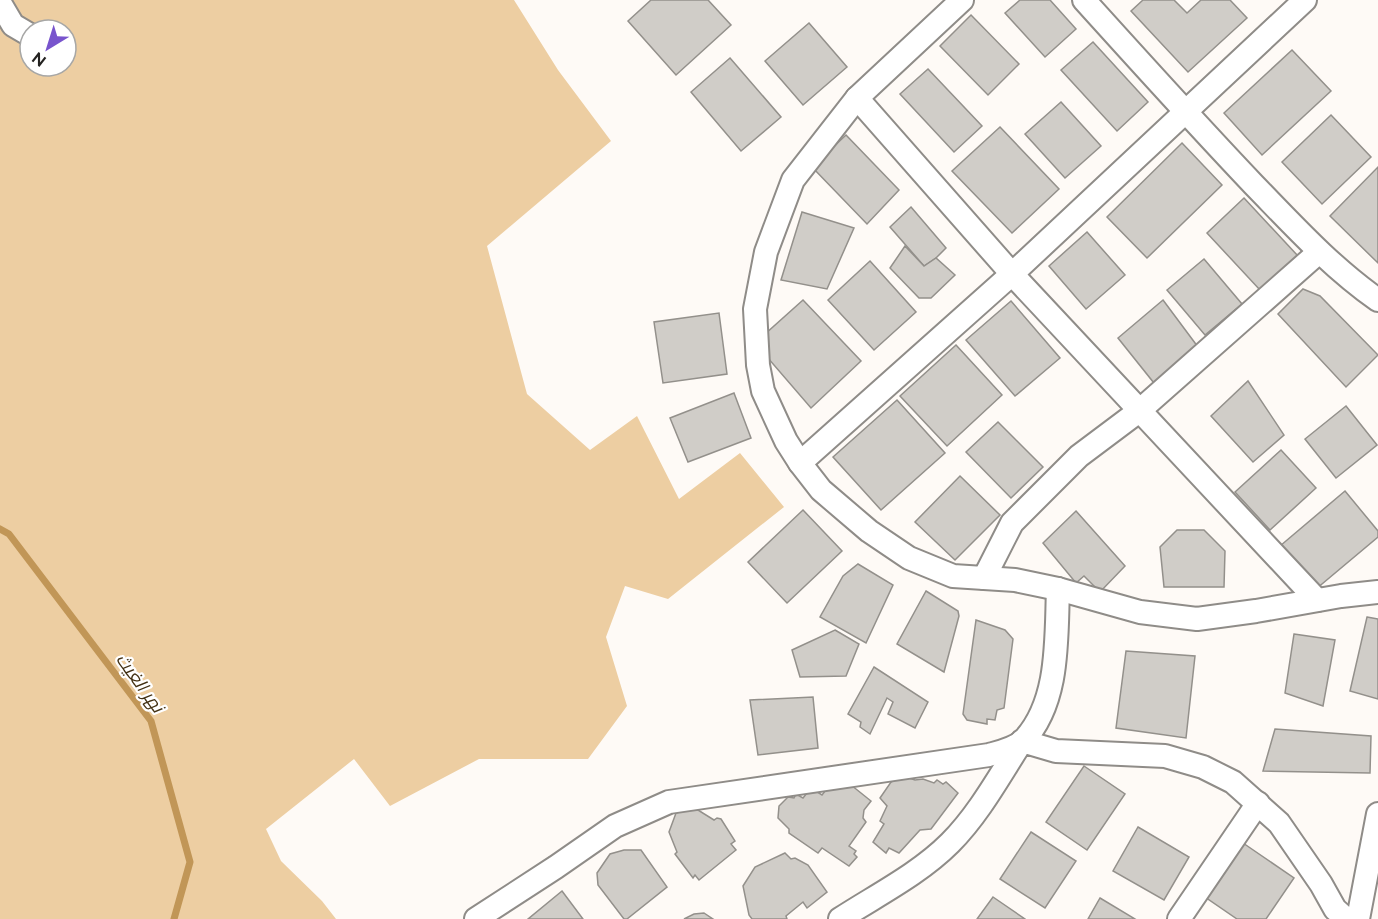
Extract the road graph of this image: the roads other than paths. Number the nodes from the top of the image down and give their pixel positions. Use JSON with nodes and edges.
{"nodes":[{"id":1,"x":962,"y":0,"type":"edge"},
{"id":2,"x":1084,"y":0,"type":"edge"},
{"id":3,"x":1305,"y":0,"type":"edge"},
{"id":4,"x":0,"y":3,"type":"edge"},
{"id":5,"x":18,"y":28,"type":"edge"},
{"id":6,"x":857,"y":98,"type":"junction"},
{"id":7,"x":1185,"y":113,"type":"junction"},
{"id":8,"x":1319,"y":252,"type":"junction"},
{"id":9,"x":1012,"y":274,"type":"junction"},
{"id":10,"x":1378,"y":300,"type":"edge"},
{"id":11,"x":1139,"y":411,"type":"junction"},
{"id":12,"x":800,"y":463,"type":"junction"},
{"id":13,"x":984,"y":578,"type":"junction"},
{"id":14,"x":1058,"y":589,"type":"junction"},
{"id":15,"x":1378,"y":592,"type":"edge"},
{"id":16,"x":1317,"y":600,"type":"junction"},
{"id":17,"x":1022,"y":741,"type":"junction"},
{"id":18,"x":1258,"y":803,"type":"junction"},
{"id":19,"x":1378,"y":814,"type":"edge"},
{"id":20,"x":1334,"y":916,"type":"edge"},
{"id":21,"x":476,"y":919,"type":"edge"},
{"id":22,"x":840,"y":919,"type":"edge"},
{"id":23,"x":1179,"y":919,"type":"edge"},
{"id":24,"x":1358,"y":919,"type":"edge"}],
"edges":[{"from":1,"to":6,"type":"street"},
{"from":2,"to":7,"type":"street"},
{"from":3,"to":7,"type":"street"},
{"from":4,"to":5,"type":"street"},
{"from":6,"to":9,"type":"street"},
{"from":6,"to":12,"type":"street"},
{"from":7,"to":8,"type":"street"},
{"from":7,"to":9,"type":"street"},
{"from":8,"to":10,"type":"street"},
{"from":8,"to":11,"type":"street"},
{"from":9,"to":11,"type":"street"},
{"from":9,"to":12,"type":"street"},
{"from":11,"to":13,"type":"street"},
{"from":11,"to":16,"type":"street"},
{"from":12,"to":13,"type":"street"},
{"from":13,"to":14,"type":"street"},
{"from":14,"to":16,"type":"street"},
{"from":14,"to":17,"type":"street"},
{"from":15,"to":16,"type":"street"},
{"from":17,"to":18,"type":"street"},
{"from":17,"to":21,"type":"street"},
{"from":17,"to":22,"type":"street"},
{"from":18,"to":20,"type":"street"},
{"from":18,"to":23,"type":"street"},
{"from":19,"to":24,"type":"street"}]}
